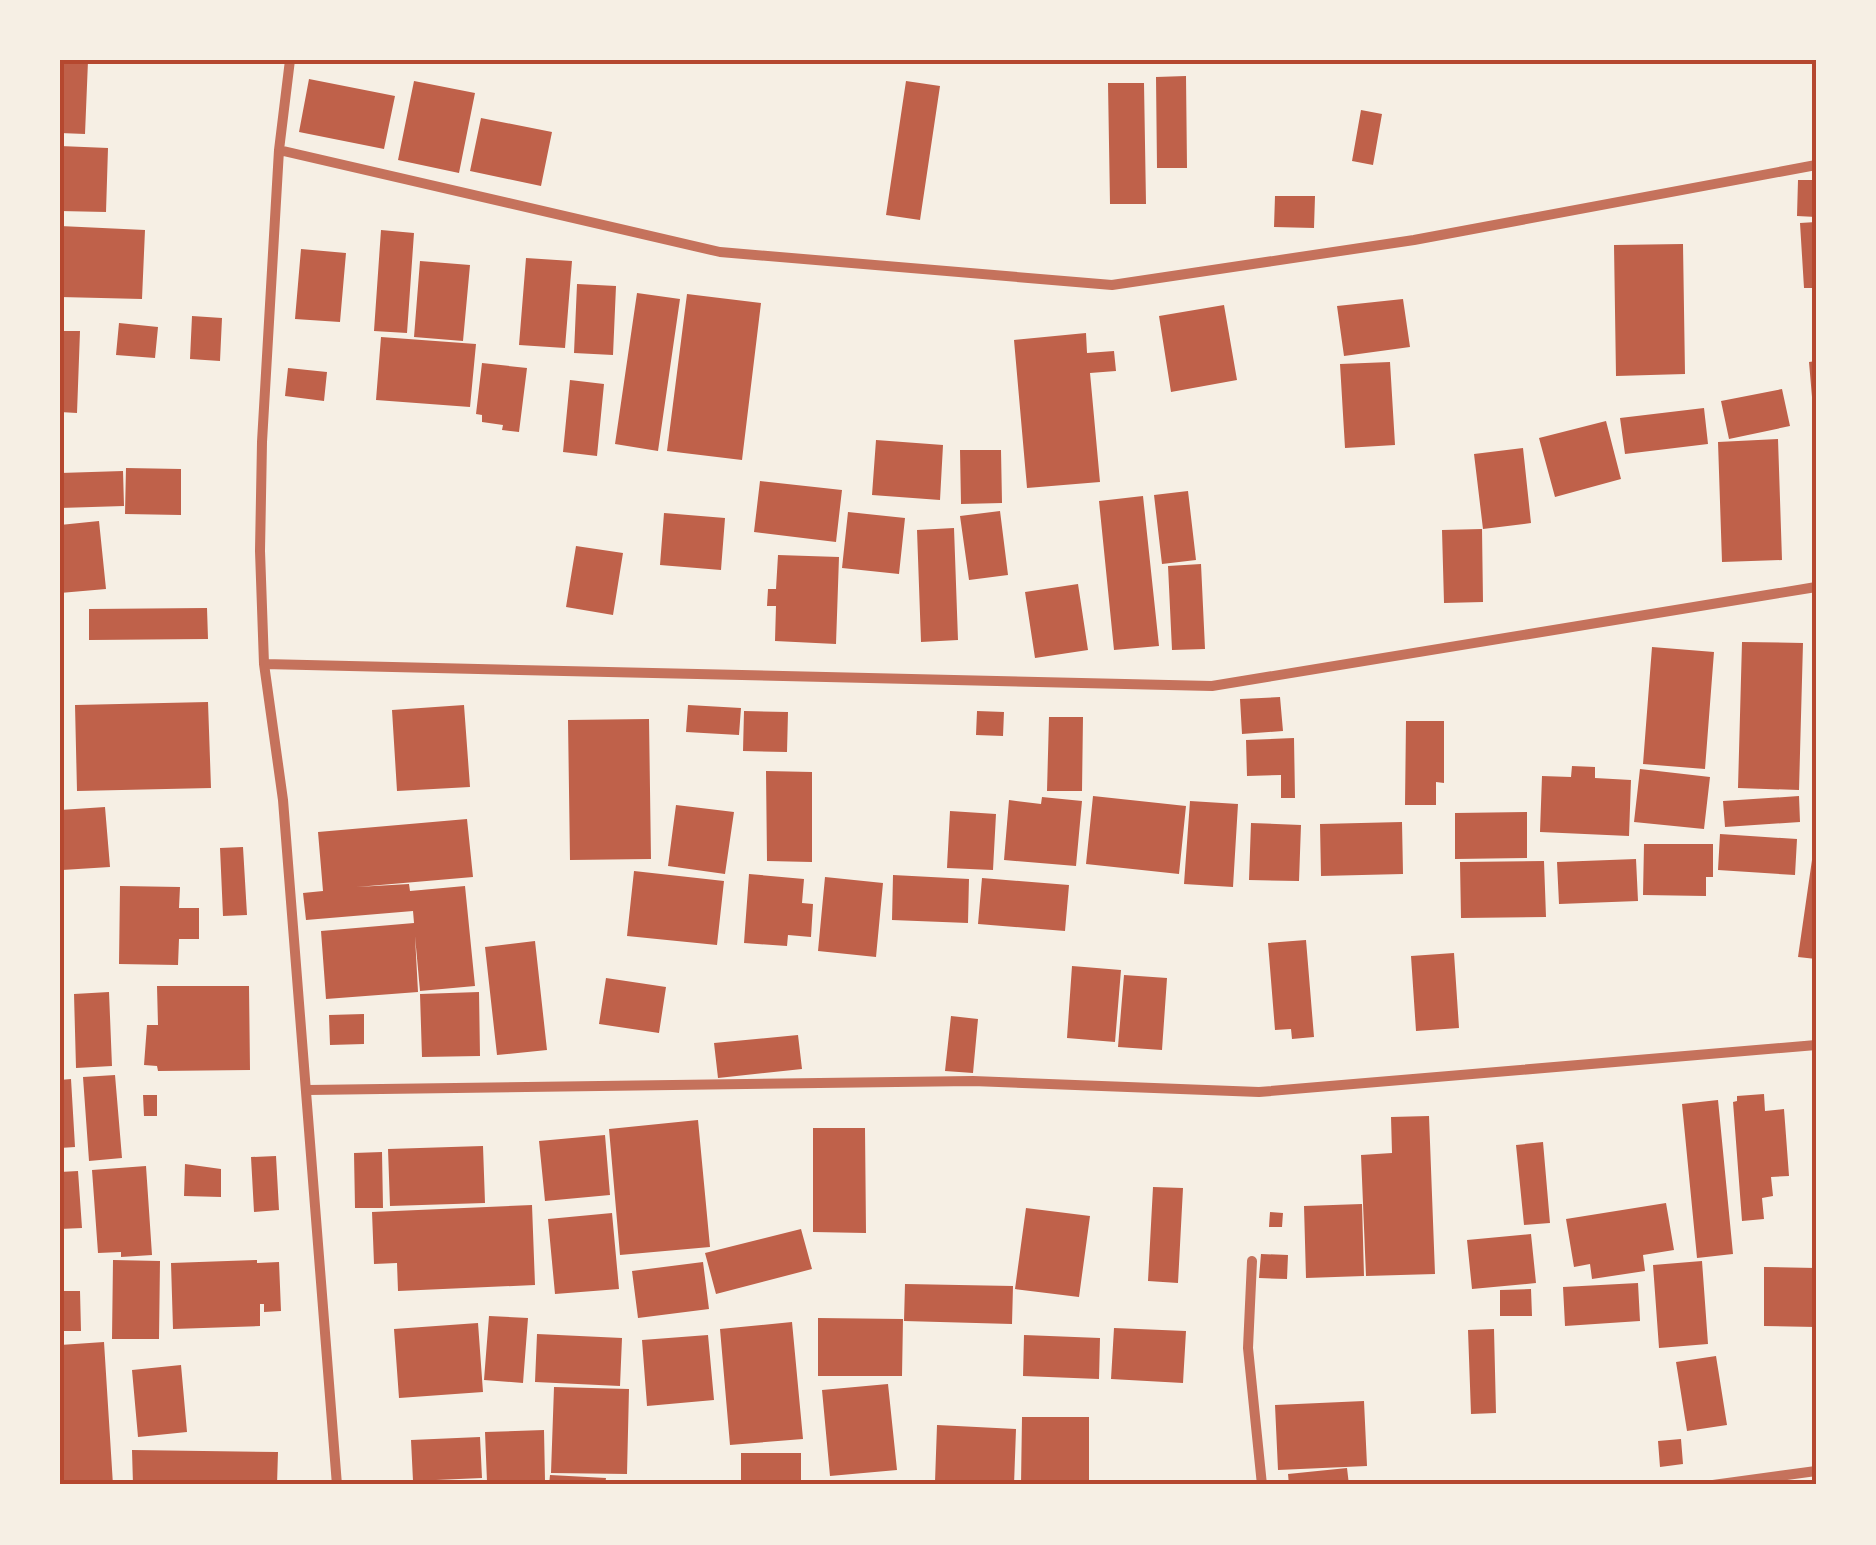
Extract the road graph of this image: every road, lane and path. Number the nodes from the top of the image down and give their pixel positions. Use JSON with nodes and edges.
{"nodes":[{"id":1,"x":290,"y":60,"type":"edge"},
{"id":2,"x":279,"y":150,"type":"junction"},
{"id":3,"x":1816,"y":165,"type":"edge"},
{"id":4,"x":1816,"y":587,"type":"edge"},
{"id":5,"x":264,"y":664,"type":"junction"},
{"id":6,"x":1816,"y":1045,"type":"edge"},
{"id":7,"x":308,"y":1090,"type":"junction"},
{"id":8,"x":1252,"y":1261,"type":"dead end"},
{"id":9,"x":1816,"y":1471,"type":"edge"},
{"id":10,"x":337,"y":1485,"type":"edge"},
{"id":11,"x":1262,"y":1485,"type":"edge"},
{"id":12,"x":1713,"y":1485,"type":"edge"}],
"edges":[{"from":1,"to":2,"type":"street"},
{"from":2,"to":3,"type":"street"},
{"from":2,"to":5,"type":"street"},
{"from":4,"to":5,"type":"street"},
{"from":5,"to":7,"type":"street"},
{"from":6,"to":7,"type":"street"},
{"from":7,"to":10,"type":"street"},
{"from":8,"to":11,"type":"street"},
{"from":9,"to":12,"type":"street"}]}
